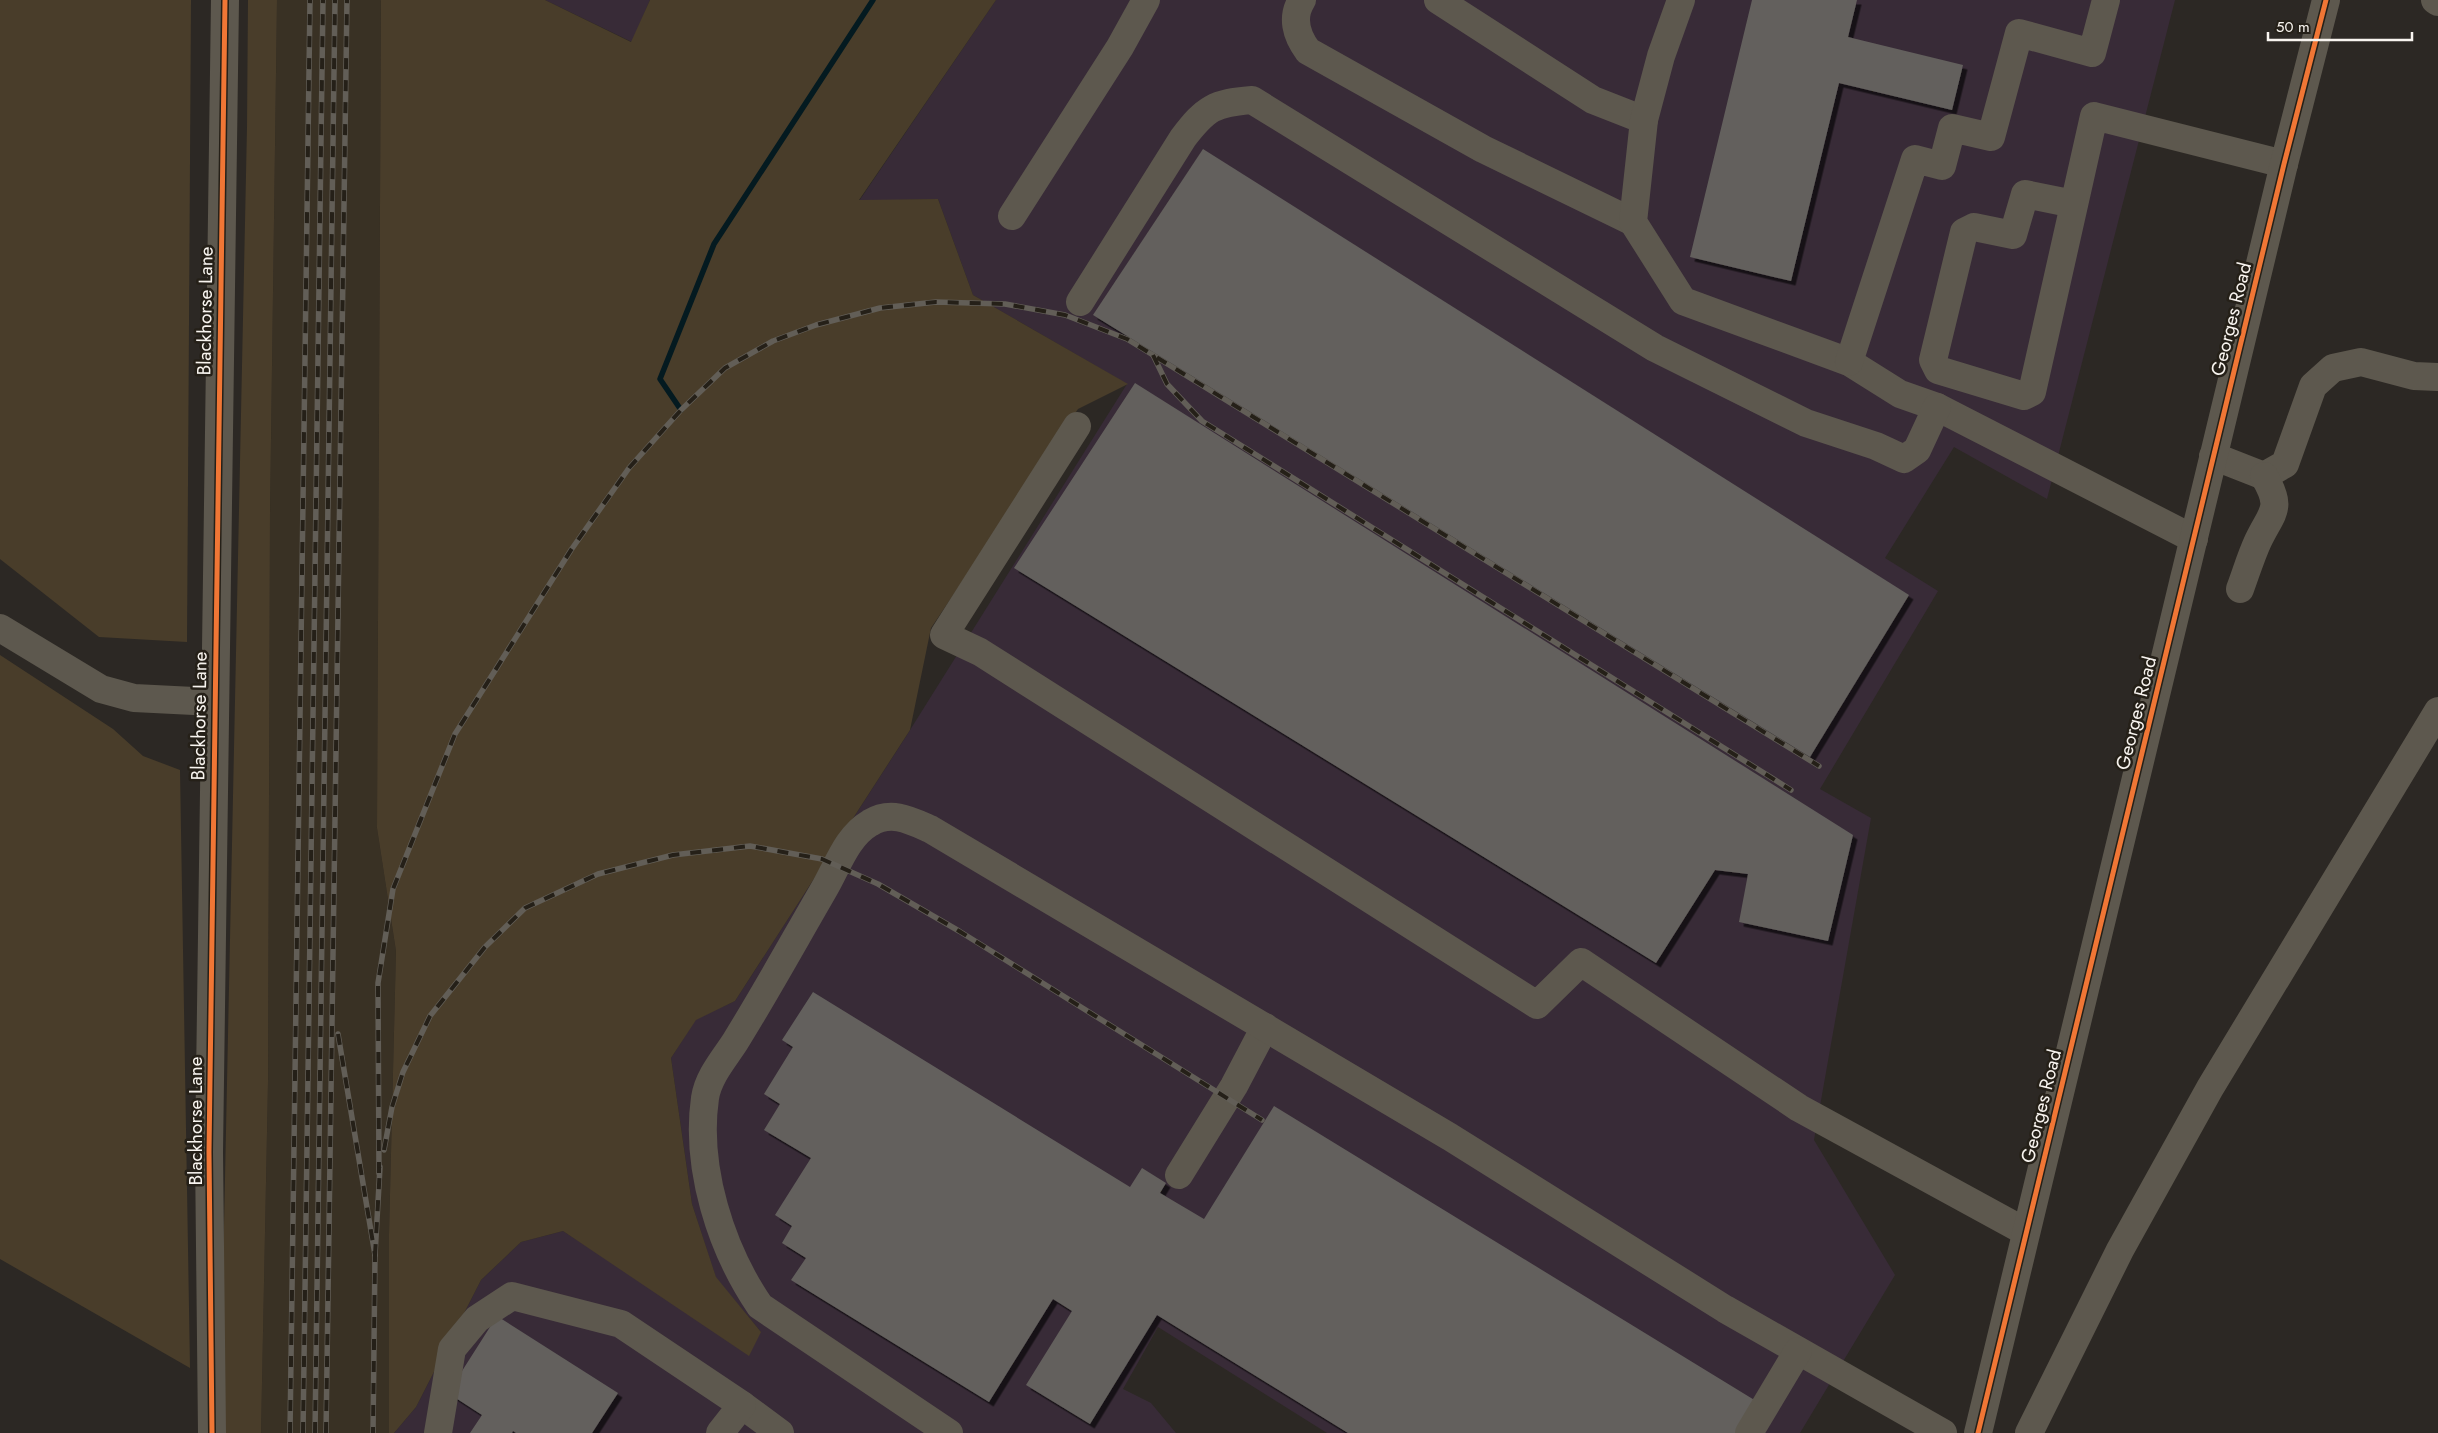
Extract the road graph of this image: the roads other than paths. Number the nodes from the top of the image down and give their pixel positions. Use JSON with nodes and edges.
{"nodes":[{"id":1,"x":225,"y":0,"type":"edge"},
{"id":2,"x":1146,"y":0,"type":"edge"},
{"id":3,"x":1302,"y":0,"type":"edge"},
{"id":4,"x":1438,"y":0,"type":"edge"},
{"id":5,"x":1681,"y":0,"type":"edge"},
{"id":6,"x":2106,"y":0,"type":"edge"},
{"id":7,"x":2326,"y":0,"type":"edge"},
{"id":8,"x":2435,"y":0,"type":"edge"},
{"id":9,"x":2438,"y":2,"type":"edge"},
{"id":10,"x":1644,"y":120,"type":"junction"},
{"id":11,"x":2284,"y":164,"type":"junction"},
{"id":12,"x":2074,"y":204,"type":"junction"},
{"id":13,"x":1012,"y":216,"type":"dead end"},
{"id":14,"x":1633,"y":222,"type":"junction"},
{"id":15,"x":1080,"y":302,"type":"dead end"},
{"id":16,"x":1849,"y":362,"type":"junction"},
{"id":17,"x":2438,"y":377,"type":"edge"},
{"id":18,"x":1937,"y":407,"type":"junction"},
{"id":19,"x":1077,"y":426,"type":"dead end"},
{"id":20,"x":2213,"y":456,"type":"junction"},
{"id":21,"x":2264,"y":476,"type":"junction"},
{"id":22,"x":2194,"y":539,"type":"junction"},
{"id":23,"x":2240,"y":589,"type":"dead end"},
{"id":24,"x":0,"y":628,"type":"edge"},
{"id":25,"x":214,"y":702,"type":"junction"},
{"id":26,"x":2438,"y":711,"type":"edge"},
{"id":27,"x":1265,"y":1027,"type":"junction"},
{"id":28,"x":1179,"y":1175,"type":"dead end"},
{"id":29,"x":2026,"y":1232,"type":"junction"},
{"id":30,"x":1798,"y":1351,"type":"junction"},
{"id":31,"x":742,"y":1405,"type":"junction"},
{"id":32,"x":212,"y":1433,"type":"edge"},
{"id":33,"x":438,"y":1433,"type":"edge"},
{"id":34,"x":720,"y":1433,"type":"edge"},
{"id":35,"x":780,"y":1433,"type":"edge"},
{"id":36,"x":950,"y":1433,"type":"edge"},
{"id":37,"x":1749,"y":1433,"type":"edge"},
{"id":38,"x":1943,"y":1433,"type":"edge"},
{"id":39,"x":1978,"y":1433,"type":"edge"},
{"id":40,"x":2029,"y":1433,"type":"edge"}],
"edges":[{"from":1,"to":25,"type":"street","name":"Blackhorse Lane"},
{"from":2,"to":13,"type":"street"},
{"from":3,"to":14,"type":"street"},
{"from":4,"to":10,"type":"street"},
{"from":5,"to":10,"type":"street"},
{"from":6,"to":16,"type":"street"},
{"from":7,"to":11,"type":"street","name":"Georges Road"},
{"from":8,"to":9,"type":"street"},
{"from":10,"to":14,"type":"street"},
{"from":11,"to":12,"type":"street"},
{"from":11,"to":20,"type":"street","name":"Georges Road"},
{"from":12,"to":12,"type":"street"},
{"from":14,"to":16,"type":"street"},
{"from":15,"to":18,"type":"street"},
{"from":16,"to":18,"type":"street"},
{"from":17,"to":21,"type":"street"},
{"from":18,"to":22,"type":"street"},
{"from":19,"to":29,"type":"street"},
{"from":20,"to":21,"type":"street"},
{"from":20,"to":22,"type":"street","name":"Georges Road"},
{"from":21,"to":23,"type":"street"},
{"from":22,"to":29,"type":"street","name":"Georges Road"},
{"from":24,"to":25,"type":"street"},
{"from":25,"to":32,"type":"street","name":"Blackhorse Lane"},
{"from":26,"to":40,"type":"street"},
{"from":27,"to":28,"type":"street"},
{"from":27,"to":30,"type":"street"},
{"from":27,"to":36,"type":"street"},
{"from":29,"to":39,"type":"street","name":"Georges Road"},
{"from":30,"to":37,"type":"street"},
{"from":30,"to":38,"type":"street"},
{"from":31,"to":33,"type":"street"},
{"from":31,"to":34,"type":"street"},
{"from":31,"to":35,"type":"street"}]}
